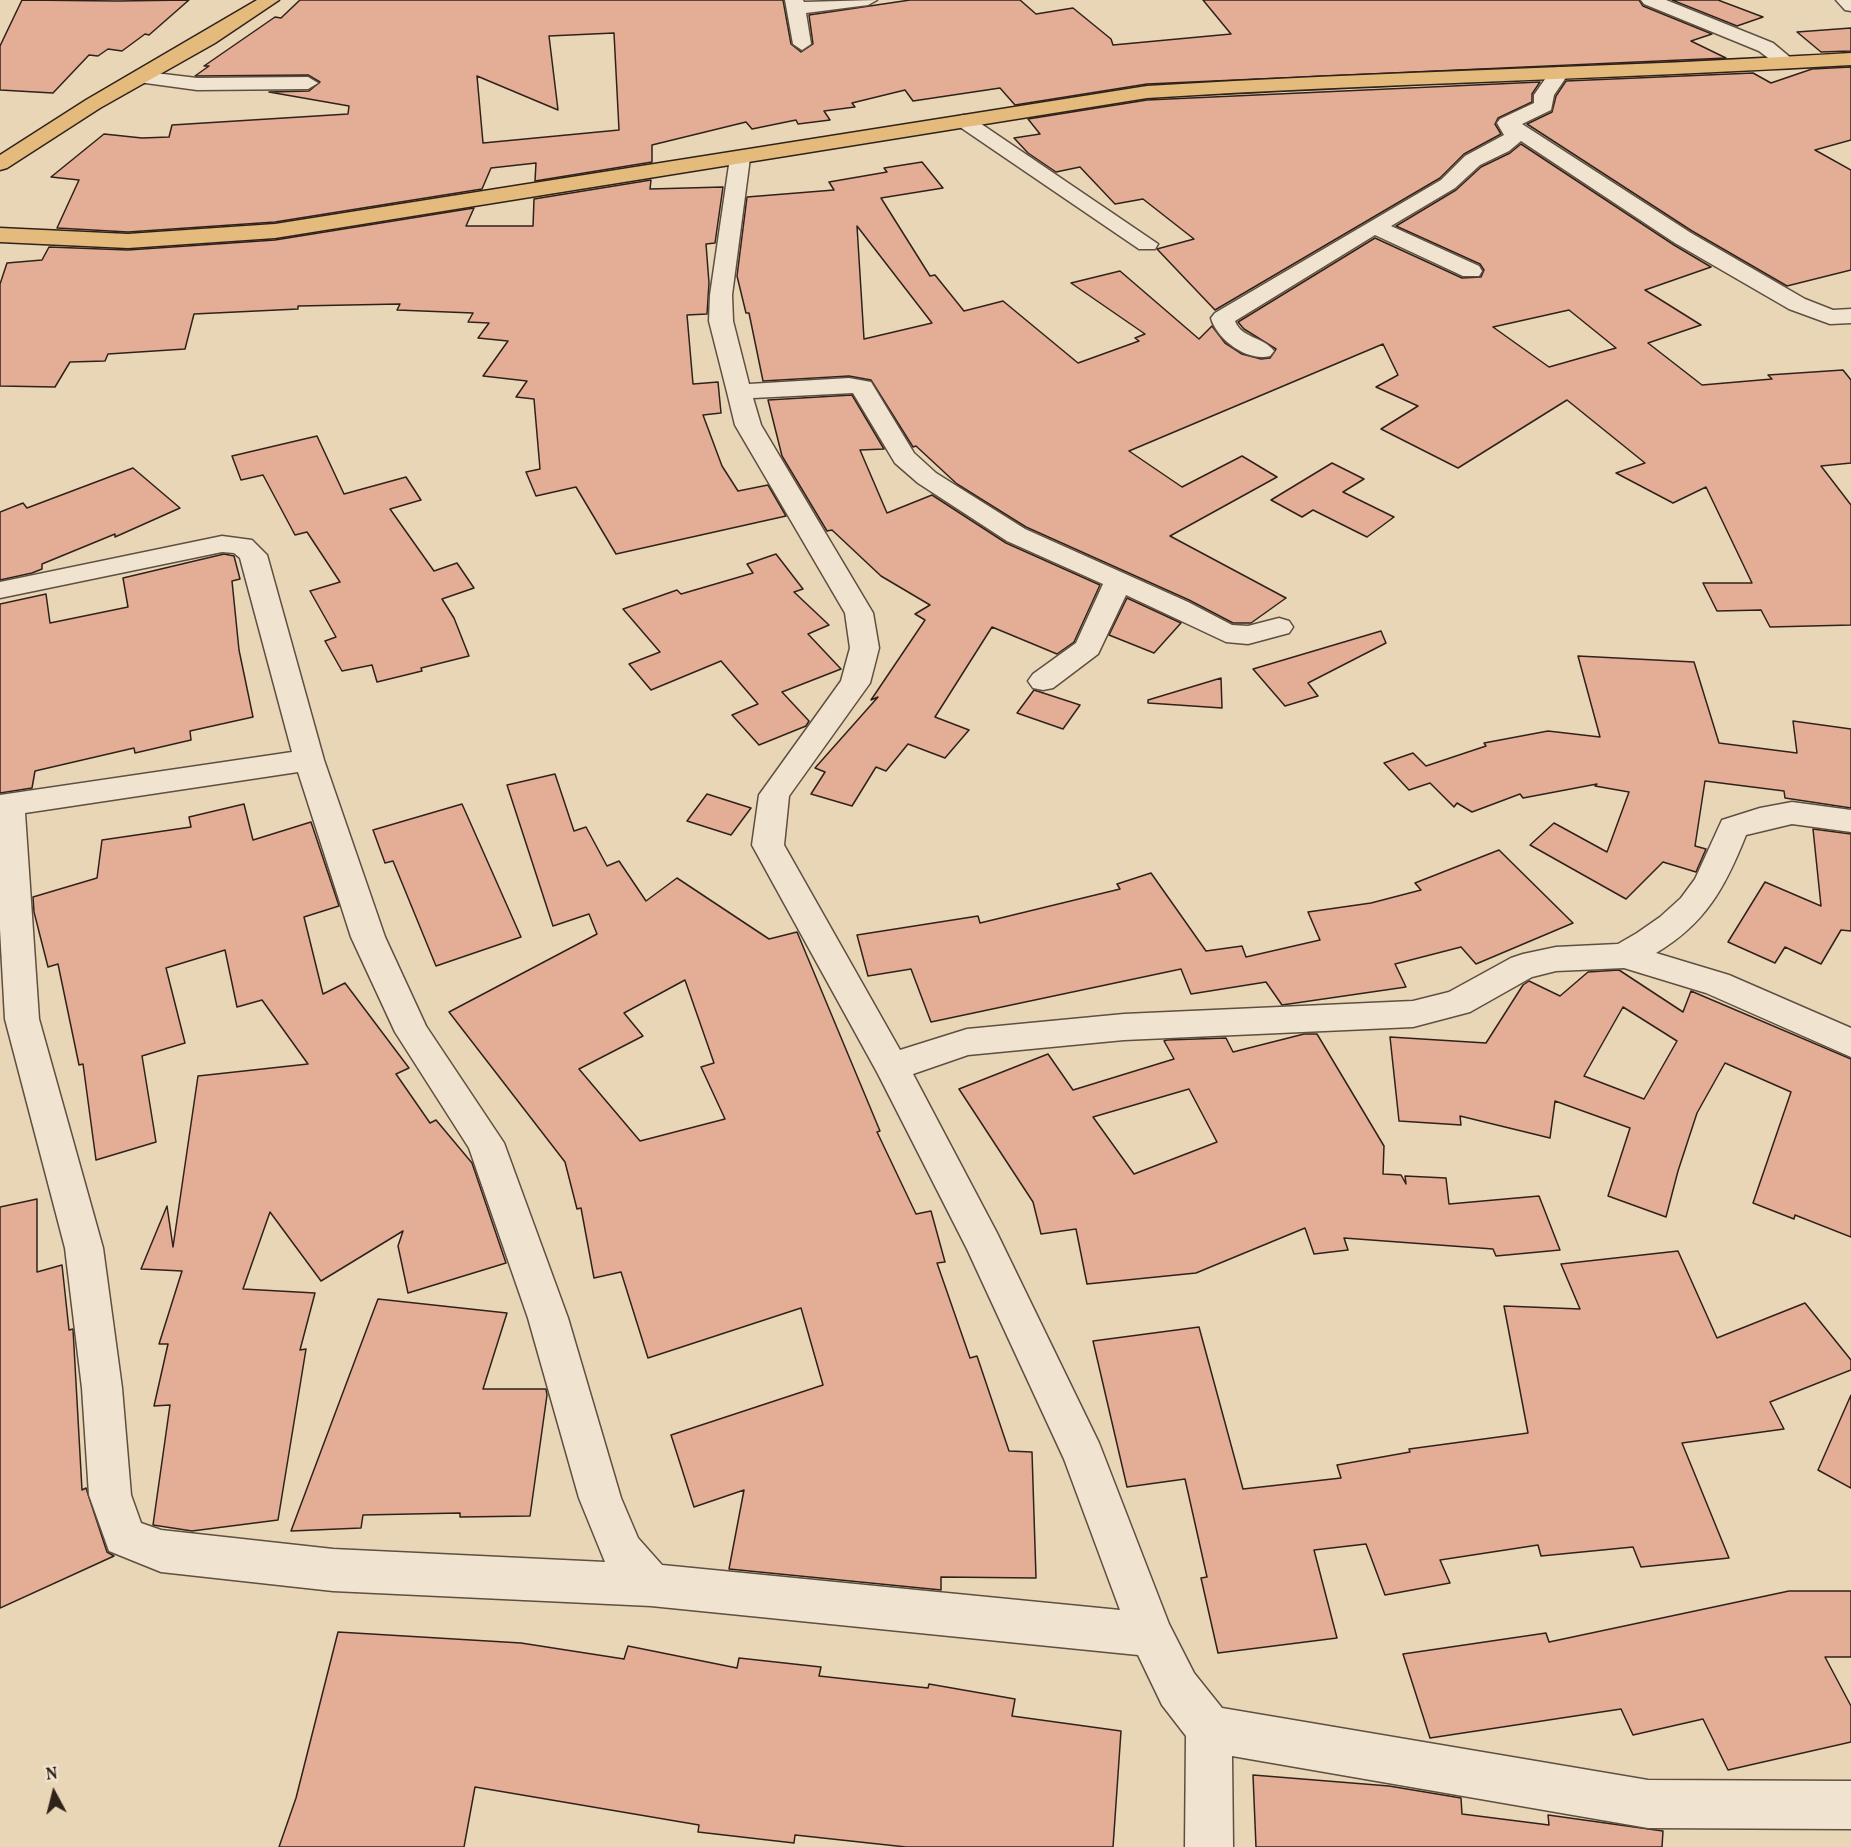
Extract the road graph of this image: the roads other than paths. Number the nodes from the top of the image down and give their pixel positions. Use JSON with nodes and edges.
{"nodes":[{"id":1,"x":244,"y":0,"type":"edge"},
{"id":2,"x":270,"y":0,"type":"edge"},
{"id":3,"x":868,"y":0,"type":"edge"},
{"id":4,"x":1650,"y":0,"type":"edge"},
{"id":5,"x":1845,"y":0,"type":"edge"},
{"id":6,"x":794,"y":4,"type":"edge"},
{"id":7,"x":1851,"y":6,"type":"edge"},
{"id":8,"x":1728,"y":33,"type":"junction"},
{"id":9,"x":187,"y":35,"type":"junction"},
{"id":10,"x":208,"y":39,"type":"junction"},
{"id":11,"x":802,"y":44,"type":"dead end"},
{"id":12,"x":1851,"y":50,"type":"edge"},
{"id":13,"x":1784,"y":59,"type":"junction"},
{"id":14,"x":1851,"y":59,"type":"edge"},
{"id":15,"x":1750,"y":62,"type":"junction"},
{"id":16,"x":1559,"y":73,"type":"junction"},
{"id":17,"x":138,"y":77,"type":"junction"},
{"id":18,"x":308,"y":83,"type":"dead end"},
{"id":19,"x":68,"y":112,"type":"junction"},
{"id":20,"x":964,"y":121,"type":"junction"},
{"id":21,"x":1507,"y":123,"type":"junction"},
{"id":22,"x":0,"y":150,"type":"edge"},
{"id":23,"x":740,"y":158,"type":"junction"},
{"id":24,"x":0,"y":164,"type":"edge"},
{"id":25,"x":0,"y":226,"type":"edge"},
{"id":26,"x":1375,"y":226,"type":"junction"},
{"id":27,"x":0,"y":235,"type":"edge"},
{"id":28,"x":1147,"y":244,"type":"dead end"},
{"id":29,"x":1471,"y":271,"type":"dead end"},
{"id":30,"x":1841,"y":316,"type":"edge"},
{"id":31,"x":1851,"y":339,"type":"edge"},
{"id":32,"x":1262,"y":351,"type":"dead end"},
{"id":33,"x":740,"y":392,"type":"junction"},
{"id":34,"x":1118,"y":581,"type":"junction"},
{"id":35,"x":0,"y":590,"type":"edge"},
{"id":36,"x":1279,"y":627,"type":"dead end"},
{"id":37,"x":1043,"y":681,"type":"dead end"},
{"id":38,"x":309,"y":760,"type":"junction"},
{"id":39,"x":4,"y":806,"type":"edge"},
{"id":40,"x":1851,"y":821,"type":"edge"},
{"id":41,"x":1624,"y":956,"type":"junction"},
{"id":42,"x":1851,"y":1043,"type":"edge"},
{"id":43,"x":892,"y":1067,"type":"junction"},
{"id":44,"x":651,"y":1586,"type":"junction"},
{"id":45,"x":1152,"y":1635,"type":"junction"},
{"id":46,"x":1209,"y":1729,"type":"junction"},
{"id":47,"x":1851,"y":1805,"type":"edge"},
{"id":48,"x":1209,"y":1847,"type":"edge"}],
"edges":[{"from":1,"to":9,"type":"main road"},
{"from":2,"to":10,"type":"main road"},
{"from":3,"to":6,"type":"street"},
{"from":4,"to":8,"type":"street"},
{"from":5,"to":7,"type":"street"},
{"from":6,"to":11,"type":"street"},
{"from":8,"to":13,"type":"street"},
{"from":8,"to":15,"type":"street"},
{"from":9,"to":10,"type":"main road"},
{"from":9,"to":19,"type":"main road"},
{"from":10,"to":17,"type":"main road"},
{"from":12,"to":13,"type":"main road"},
{"from":13,"to":14,"type":"main road"},
{"from":13,"to":15,"type":"main road"},
{"from":15,"to":16,"type":"main road"},
{"from":15,"to":25,"type":"main road"},
{"from":16,"to":20,"type":"main road"},
{"from":16,"to":21,"type":"street"},
{"from":17,"to":18,"type":"street"},
{"from":17,"to":19,"type":"main road"},
{"from":19,"to":22,"type":"main road"},
{"from":19,"to":24,"type":"main road"},
{"from":20,"to":23,"type":"main road"},
{"from":20,"to":28,"type":"street"},
{"from":21,"to":26,"type":"street"},
{"from":21,"to":30,"type":"street"},
{"from":23,"to":27,"type":"main road"},
{"from":23,"to":33,"type":"street"},
{"from":26,"to":29,"type":"street"},
{"from":26,"to":32,"type":"street"},
{"from":30,"to":31,"type":"street"},
{"from":33,"to":34,"type":"street"},
{"from":33,"to":43,"type":"street"},
{"from":34,"to":36,"type":"street"},
{"from":34,"to":37,"type":"street"},
{"from":35,"to":38,"type":"street"},
{"from":38,"to":39,"type":"street"},
{"from":38,"to":44,"type":"street"},
{"from":39,"to":44,"type":"street"},
{"from":40,"to":41,"type":"street"},
{"from":41,"to":42,"type":"street"},
{"from":41,"to":43,"type":"street"},
{"from":43,"to":45,"type":"street"},
{"from":44,"to":45,"type":"street"},
{"from":45,"to":46,"type":"street"},
{"from":46,"to":47,"type":"street"},
{"from":46,"to":48,"type":"street"}]}
